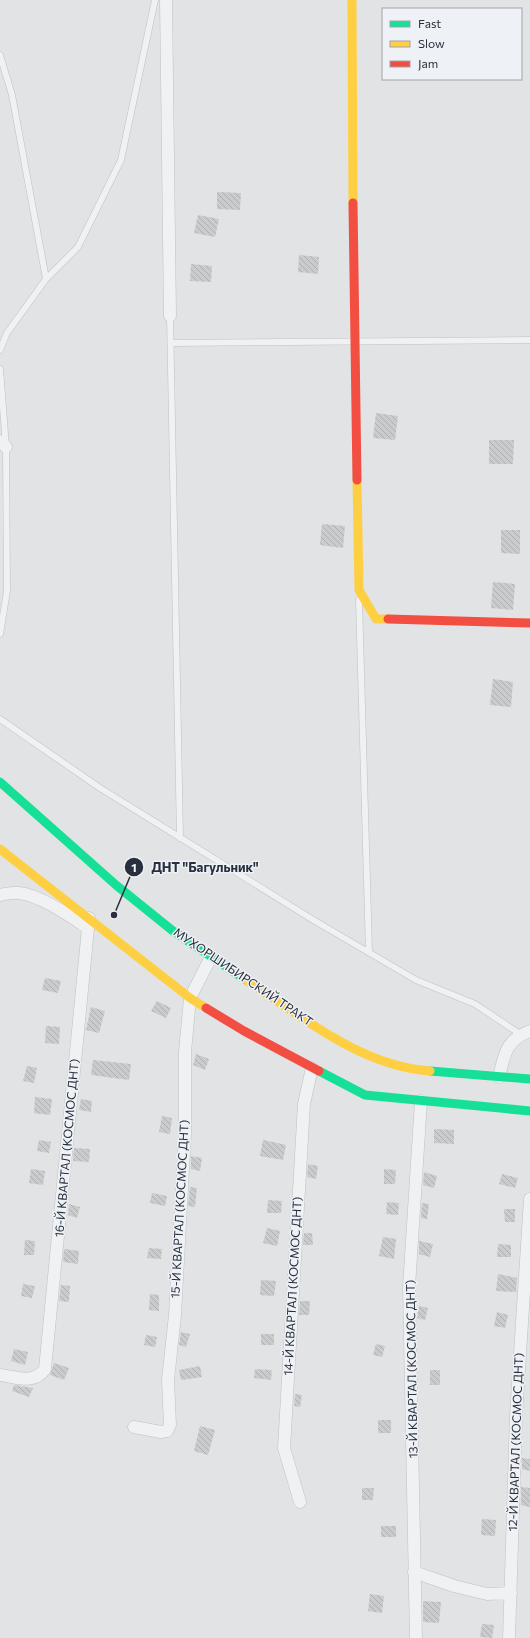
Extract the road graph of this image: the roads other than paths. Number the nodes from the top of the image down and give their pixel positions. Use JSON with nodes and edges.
{"nodes":[{"id":1,"x":155,"y":0,"type":"edge"},
{"id":2,"x":166,"y":0,"type":"edge"},
{"id":3,"x":352,"y":0,"type":"edge"},
{"id":4,"x":0,"y":55,"type":"edge"},
{"id":5,"x":46,"y":279,"type":"junction"},
{"id":6,"x":170,"y":316,"type":"joint"},
{"id":7,"x":530,"y":340,"type":"edge"},
{"id":8,"x":355,"y":342,"type":"junction"},
{"id":9,"x":171,"y":344,"type":"junction"},
{"id":10,"x":0,"y":350,"type":"edge"},
{"id":11,"x":0,"y":369,"type":"edge"},
{"id":12,"x":3,"y":444,"type":"edge"},
{"id":13,"x":359,"y":590,"type":"junction"},
{"id":14,"x":530,"y":623,"type":"edge"},
{"id":15,"x":0,"y":634,"type":"edge"},
{"id":16,"x":0,"y":719,"type":"edge"},
{"id":17,"x":0,"y":782,"type":"edge"},
{"id":18,"x":180,"y":838,"type":"junction"},
{"id":19,"x":0,"y":849,"type":"edge"},
{"id":20,"x":0,"y":895,"type":"edge"},
{"id":21,"x":88,"y":923,"type":"junction"},
{"id":22,"x":369,"y":952,"type":"junction"},
{"id":23,"x":211,"y":957,"type":"junction"},
{"id":24,"x":190,"y":998,"type":"junction"},
{"id":25,"x":527,"y":1034,"type":"edge"},
{"id":26,"x":312,"y":1068,"type":"junction"},
{"id":27,"x":499,"y":1077,"type":"junction"},
{"id":28,"x":530,"y":1079,"type":"edge"},
{"id":29,"x":421,"y":1101,"type":"junction"},
{"id":30,"x":530,"y":1110,"type":"edge"},
{"id":31,"x":530,"y":1199,"type":"edge"},
{"id":32,"x":0,"y":1375,"type":"edge"},
{"id":33,"x":134,"y":1427,"type":"dead end"},
{"id":34,"x":300,"y":1502,"type":"dead end"},
{"id":35,"x":414,"y":1572,"type":"junction"},
{"id":36,"x":511,"y":1593,"type":"junction"},
{"id":37,"x":416,"y":1638,"type":"edge"},
{"id":38,"x":509,"y":1638,"type":"edge"}],
"edges":[{"from":1,"to":5,"type":"lane"},
{"from":2,"to":6,"type":"street"},
{"from":3,"to":8,"type":"street"},
{"from":4,"to":5,"type":"lane"},
{"from":5,"to":10,"type":"lane"},
{"from":6,"to":9,"type":"lane"},
{"from":7,"to":8,"type":"lane"},
{"from":8,"to":9,"type":"lane"},
{"from":8,"to":13,"type":"street"},
{"from":9,"to":18,"type":"lane"},
{"from":11,"to":12,"type":"lane"},
{"from":12,"to":15,"type":"lane"},
{"from":13,"to":14,"type":"street"},
{"from":13,"to":22,"type":"lane"},
{"from":16,"to":18,"type":"lane"},
{"from":17,"to":23,"type":"street","name":"МУХОРШИБИРСКИЙ ТРАКТ"},
{"from":18,"to":22,"type":"lane"},
{"from":19,"to":21,"type":"street"},
{"from":20,"to":21,"type":"street"},
{"from":21,"to":24,"type":"street"},
{"from":21,"to":32,"type":"street","name":"16-Й КВАРТАЛ (КОСМОС ДНТ)"},
{"from":22,"to":25,"type":"lane"},
{"from":23,"to":24,"type":"street","name":"15-Й КВАРТАЛ (КОСМОС ДНТ)"},
{"from":23,"to":27,"type":"street","name":"МУХОРШИБИРСКИЙ ТРАКТ"},
{"from":24,"to":26,"type":"street"},
{"from":24,"to":33,"type":"street","name":"15-Й КВАРТАЛ (КОСМОС ДНТ)"},
{"from":25,"to":27,"type":"street"},
{"from":26,"to":29,"type":"street"},
{"from":26,"to":34,"type":"street","name":"14-Й КВАРТАЛ (КОСМОС ДНТ)"},
{"from":27,"to":28,"type":"street","name":"МУХОРШИБИРСКИЙ ТРАКТ"},
{"from":29,"to":30,"type":"street"},
{"from":29,"to":35,"type":"street","name":"13-Й КВАРТАЛ (КОСМОС ДНТ)"},
{"from":31,"to":36,"type":"street","name":"12-Й КВАРТАЛ (КОСМОС ДНТ)"},
{"from":35,"to":36,"type":"street"},
{"from":35,"to":37,"type":"street","name":"13-Й КВАРТАЛ (КОСМОС ДНТ)"},
{"from":36,"to":38,"type":"street","name":"12-Й КВАРТАЛ (КОСМОС ДНТ)"}]}
